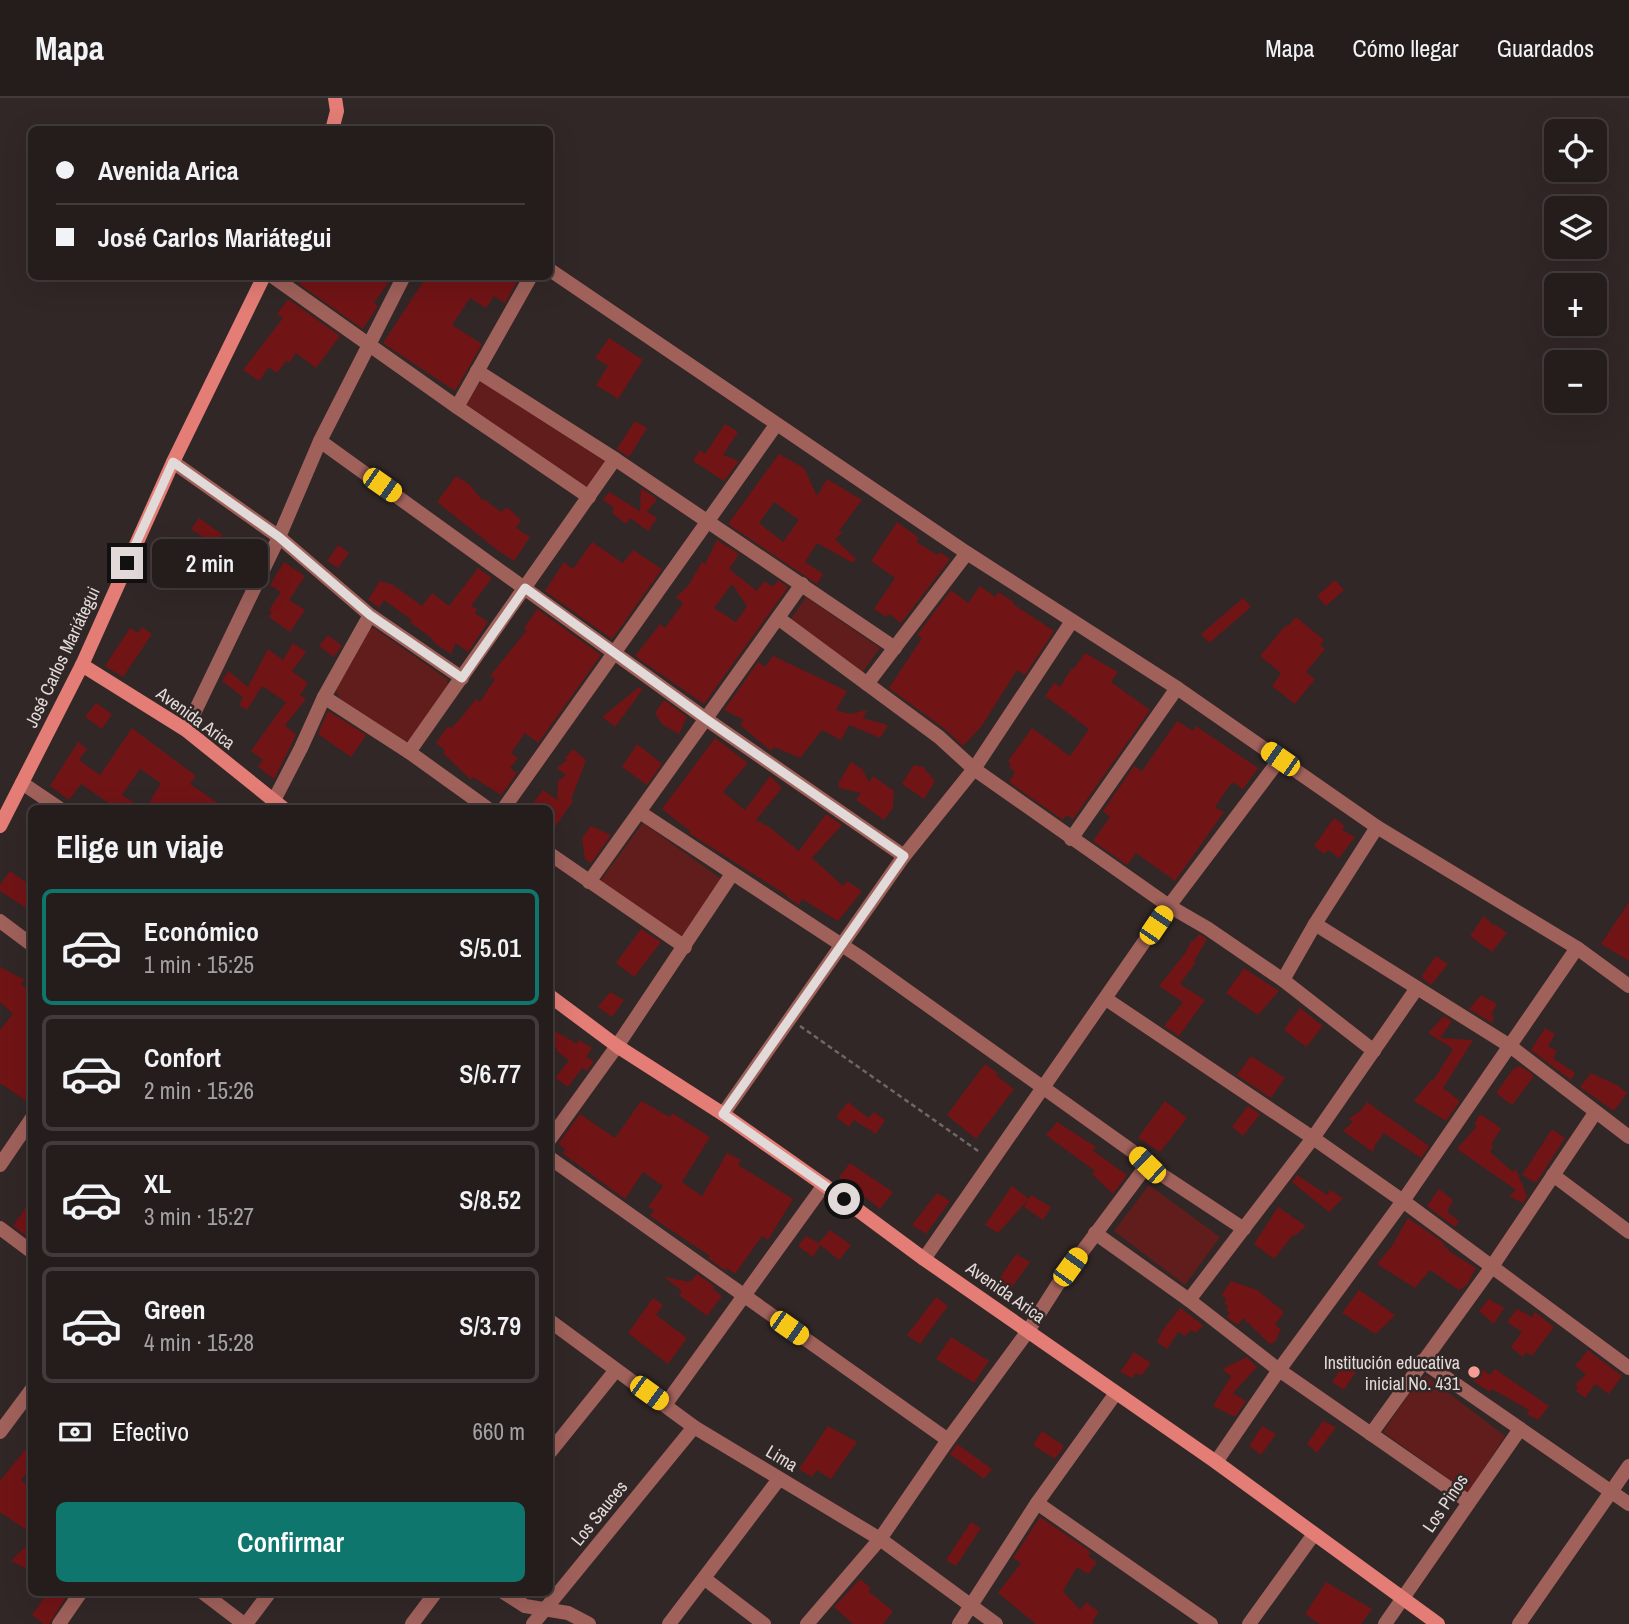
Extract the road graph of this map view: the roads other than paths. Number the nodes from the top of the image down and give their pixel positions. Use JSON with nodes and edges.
{"nodes":[{"id":1,"x":335,"y":98,"type":"edge"},
{"id":2,"x":332,"y":126,"type":"edge"},
{"id":3,"x":553,"y":272,"type":"edge"},
{"id":4,"x":262,"y":280,"type":"edge"},
{"id":5,"x":278,"y":280,"type":"edge"},
{"id":6,"x":402,"y":280,"type":"edge"},
{"id":7,"x":529,"y":280,"type":"edge"},
{"id":8,"x":368,"y":343,"type":"junction"},
{"id":9,"x":477,"y":372,"type":"junction"},
{"id":10,"x":457,"y":407,"type":"junction"},
{"id":11,"x":776,"y":425,"type":"junction"},
{"id":12,"x":320,"y":442,"type":"junction"},
{"id":13,"x":615,"y":459,"type":"junction"},
{"id":14,"x":173,"y":462,"type":"junction"},
{"id":15,"x":589,"y":497,"type":"junction"},
{"id":16,"x":708,"y":522,"type":"junction"},
{"id":17,"x":279,"y":537,"type":"junction"},
{"id":18,"x":967,"y":553,"type":"junction"},
{"id":19,"x":802,"y":584,"type":"junction"},
{"id":20,"x":525,"y":588,"type":"junction"},
{"id":21,"x":370,"y":615,"type":"junction"},
{"id":22,"x":778,"y":618,"type":"junction"},
{"id":23,"x":1072,"y":621,"type":"junction"},
{"id":24,"x":895,"y":648,"type":"junction"},
{"id":25,"x":614,"y":652,"type":"junction"},
{"id":26,"x":82,"y":665,"type":"junction"},
{"id":27,"x":462,"y":678,"type":"junction"},
{"id":28,"x":867,"y":684,"type":"junction"},
{"id":29,"x":1177,"y":688,"type":"junction"},
{"id":30,"x":324,"y":697,"type":"junction"},
{"id":31,"x":706,"y":719,"type":"junction"},
{"id":32,"x":186,"y":730,"type":"junction"},
{"id":33,"x":409,"y":752,"type":"junction"},
{"id":34,"x":1280,"y":759,"type":"junction"},
{"id":35,"x":974,"y":769,"type":"junction"},
{"id":36,"x":22,"y":783,"type":"junction"},
{"id":37,"x":55,"y":805,"type":"edge"},
{"id":38,"x":274,"y":805,"type":"edge"},
{"id":39,"x":275,"y":805,"type":"edge"},
{"id":40,"x":483,"y":805,"type":"edge"},
{"id":41,"x":506,"y":805,"type":"edge"},
{"id":42,"x":641,"y":813,"type":"junction"},
{"id":43,"x":0,"y":826,"type":"edge"},
{"id":44,"x":1377,"y":827,"type":"junction"},
{"id":45,"x":1071,"y":839,"type":"junction"},
{"id":46,"x":553,"y":856,"type":"edge"},
{"id":47,"x":904,"y":856,"type":"junction"},
{"id":48,"x":732,"y":874,"type":"junction"},
{"id":49,"x":589,"y":882,"type":"junction"},
{"id":50,"x":1169,"y":906,"type":"junction"},
{"id":51,"x":0,"y":921,"type":"edge"},
{"id":52,"x":1315,"y":924,"type":"junction"},
{"id":53,"x":28,"y":941,"type":"edge"},
{"id":54,"x":841,"y":946,"type":"junction"},
{"id":55,"x":685,"y":947,"type":"junction"},
{"id":56,"x":1577,"y":948,"type":"junction"},
{"id":57,"x":1283,"y":980,"type":"junction"},
{"id":58,"x":1629,"y":986,"type":"edge"},
{"id":59,"x":1418,"y":988,"type":"junction"},
{"id":60,"x":553,"y":998,"type":"edge"},
{"id":61,"x":1106,"y":999,"type":"junction"},
{"id":62,"x":617,"y":1046,"type":"junction"},
{"id":63,"x":1510,"y":1046,"type":"junction"},
{"id":64,"x":1374,"y":1051,"type":"junction"},
{"id":65,"x":1044,"y":1087,"type":"junction"},
{"id":66,"x":1595,"y":1113,"type":"junction"},
{"id":67,"x":723,"y":1114,"type":"junction"},
{"id":68,"x":28,"y":1124,"type":"edge"},
{"id":69,"x":553,"y":1135,"type":"edge"},
{"id":70,"x":1629,"y":1137,"type":"edge"},
{"id":71,"x":1313,"y":1138,"type":"junction"},
{"id":72,"x":553,"y":1160,"type":"edge"},
{"id":73,"x":0,"y":1165,"type":"edge"},
{"id":74,"x":1147,"y":1165,"type":"junction"},
{"id":75,"x":1553,"y":1175,"type":"junction"},
{"id":76,"x":824,"y":1185,"type":"junction"},
{"id":77,"x":1403,"y":1201,"type":"junction"},
{"id":78,"x":0,"y":1228,"type":"edge"},
{"id":79,"x":1244,"y":1229,"type":"junction"},
{"id":80,"x":1629,"y":1232,"type":"edge"},
{"id":81,"x":1095,"y":1233,"type":"junction"},
{"id":82,"x":28,"y":1249,"type":"edge"},
{"id":83,"x":924,"y":1259,"type":"junction"},
{"id":84,"x":1491,"y":1268,"type":"junction"},
{"id":85,"x":744,"y":1296,"type":"junction"},
{"id":86,"x":1189,"y":1300,"type":"junction"},
{"id":87,"x":553,"y":1323,"type":"edge"},
{"id":88,"x":1028,"y":1331,"type":"junction"},
{"id":89,"x":1422,"y":1361,"type":"junction"},
{"id":90,"x":1629,"y":1368,"type":"edge"},
{"id":91,"x":616,"y":1370,"type":"junction"},
{"id":92,"x":1279,"y":1370,"type":"junction"},
{"id":93,"x":1116,"y":1393,"type":"junction"},
{"id":94,"x":28,"y":1394,"type":"edge"},
{"id":95,"x":665,"y":1405,"type":"junction"},
{"id":96,"x":694,"y":1427,"type":"junction"},
{"id":97,"x":1520,"y":1429,"type":"junction"},
{"id":98,"x":0,"y":1432,"type":"edge"},
{"id":99,"x":1371,"y":1434,"type":"junction"},
{"id":100,"x":948,"y":1440,"type":"junction"},
{"id":101,"x":553,"y":1448,"type":"edge"},
{"id":102,"x":1216,"y":1462,"type":"junction"},
{"id":103,"x":1629,"y":1466,"type":"edge"},
{"id":104,"x":779,"y":1479,"type":"junction"},
{"id":105,"x":1611,"y":1492,"type":"junction"},
{"id":106,"x":1469,"y":1502,"type":"junction"},
{"id":107,"x":1037,"y":1503,"type":"junction"},
{"id":108,"x":1629,"y":1504,"type":"edge"},
{"id":109,"x":1314,"y":1534,"type":"junction"},
{"id":110,"x":880,"y":1539,"type":"junction"},
{"id":111,"x":705,"y":1579,"type":"junction"},
{"id":112,"x":78,"y":1596,"type":"edge"},
{"id":113,"x":207,"y":1596,"type":"edge"},
{"id":114,"x":267,"y":1596,"type":"edge"},
{"id":115,"x":433,"y":1596,"type":"edge"},
{"id":116,"x":510,"y":1596,"type":"edge"},
{"id":117,"x":1403,"y":1600,"type":"junction"},
{"id":118,"x":972,"y":1606,"type":"junction"},
{"id":119,"x":546,"y":1608,"type":"junction"},
{"id":120,"x":59,"y":1624,"type":"edge"},
{"id":121,"x":245,"y":1624,"type":"edge"},
{"id":122,"x":412,"y":1624,"type":"edge"},
{"id":123,"x":533,"y":1624,"type":"edge"},
{"id":124,"x":589,"y":1624,"type":"edge"},
{"id":125,"x":669,"y":1624,"type":"edge"},
{"id":126,"x":764,"y":1624,"type":"edge"},
{"id":127,"x":807,"y":1624,"type":"edge"},
{"id":128,"x":959,"y":1624,"type":"edge"},
{"id":129,"x":996,"y":1624,"type":"edge"},
{"id":130,"x":1211,"y":1624,"type":"edge"},
{"id":131,"x":1249,"y":1624,"type":"edge"},
{"id":132,"x":1385,"y":1624,"type":"edge"},
{"id":133,"x":1438,"y":1624,"type":"edge"},
{"id":134,"x":1519,"y":1624,"type":"edge"}],
"edges":[{"from":1,"to":2,"type":"street"},
{"from":3,"to":11,"type":"street"},
{"from":4,"to":14,"type":"street","name":"José Carlos Mariátegui"},
{"from":5,"to":8,"type":"street"},
{"from":6,"to":8,"type":"street"},
{"from":7,"to":9,"type":"street"},
{"from":8,"to":10,"type":"street"},
{"from":8,"to":12,"type":"street"},
{"from":9,"to":10,"type":"street"},
{"from":9,"to":13,"type":"street"},
{"from":10,"to":15,"type":"street"},
{"from":11,"to":16,"type":"street"},
{"from":11,"to":18,"type":"street"},
{"from":12,"to":17,"type":"street"},
{"from":12,"to":20,"type":"street"},
{"from":13,"to":15,"type":"street"},
{"from":13,"to":16,"type":"street"},
{"from":14,"to":17,"type":"street"},
{"from":14,"to":26,"type":"street","name":"José Carlos Mariátegui"},
{"from":15,"to":20,"type":"street"},
{"from":16,"to":19,"type":"street"},
{"from":16,"to":25,"type":"street"},
{"from":17,"to":21,"type":"street"},
{"from":17,"to":32,"type":"street"},
{"from":18,"to":23,"type":"street"},
{"from":18,"to":24,"type":"street"},
{"from":19,"to":22,"type":"street"},
{"from":19,"to":24,"type":"street"},
{"from":20,"to":25,"type":"street"},
{"from":20,"to":27,"type":"street"},
{"from":21,"to":27,"type":"street"},
{"from":21,"to":30,"type":"street"},
{"from":22,"to":28,"type":"street"},
{"from":22,"to":31,"type":"street"},
{"from":23,"to":29,"type":"street"},
{"from":23,"to":35,"type":"street"},
{"from":24,"to":28,"type":"street"},
{"from":25,"to":31,"type":"street"},
{"from":25,"to":41,"type":"street"},
{"from":26,"to":32,"type":"street","name":"Avenida Arica"},
{"from":26,"to":36,"type":"street","name":"José Carlos Mariátegui"},
{"from":27,"to":33,"type":"street"},
{"from":28,"to":35,"type":"street"},
{"from":29,"to":34,"type":"street"},
{"from":29,"to":45,"type":"street"},
{"from":30,"to":33,"type":"street"},
{"from":30,"to":39,"type":"street"},
{"from":31,"to":42,"type":"street"},
{"from":31,"to":47,"type":"street"},
{"from":32,"to":38,"type":"street","name":"Avenida Arica"},
{"from":33,"to":40,"type":"street"},
{"from":34,"to":44,"type":"street"},
{"from":34,"to":50,"type":"street"},
{"from":35,"to":45,"type":"street"},
{"from":35,"to":47,"type":"street"},
{"from":36,"to":37,"type":"street"},
{"from":36,"to":43,"type":"street","name":"José Carlos Mariátegui"},
{"from":42,"to":48,"type":"street"},
{"from":42,"to":49,"type":"street"},
{"from":44,"to":52,"type":"street"},
{"from":44,"to":56,"type":"street"},
{"from":45,"to":50,"type":"street"},
{"from":46,"to":49,"type":"street"},
{"from":47,"to":54,"type":"street"},
{"from":48,"to":54,"type":"street"},
{"from":48,"to":55,"type":"street"},
{"from":49,"to":55,"type":"street"},
{"from":50,"to":57,"type":"street"},
{"from":50,"to":61,"type":"street"},
{"from":51,"to":53,"type":"street"},
{"from":52,"to":57,"type":"street"},
{"from":52,"to":59,"type":"street"},
{"from":54,"to":65,"type":"street"},
{"from":54,"to":67,"type":"street"},
{"from":55,"to":62,"type":"street"},
{"from":56,"to":58,"type":"street"},
{"from":56,"to":63,"type":"street"},
{"from":57,"to":64,"type":"street"},
{"from":59,"to":63,"type":"street"},
{"from":59,"to":64,"type":"street"},
{"from":60,"to":62,"type":"street","name":"Avenida Arica"},
{"from":61,"to":65,"type":"street"},
{"from":61,"to":71,"type":"street"},
{"from":62,"to":67,"type":"street","name":"Avenida Arica"},
{"from":62,"to":69,"type":"street"},
{"from":63,"to":66,"type":"street"},
{"from":63,"to":77,"type":"street"},
{"from":64,"to":71,"type":"street"},
{"from":65,"to":74,"type":"street"},
{"from":65,"to":83,"type":"street"},
{"from":66,"to":70,"type":"street"},
{"from":66,"to":75,"type":"street"},
{"from":67,"to":76,"type":"street","name":"Avenida Arica"},
{"from":68,"to":73,"type":"street"},
{"from":71,"to":77,"type":"street"},
{"from":71,"to":79,"type":"street"},
{"from":72,"to":85,"type":"street"},
{"from":74,"to":79,"type":"street"},
{"from":74,"to":81,"type":"street"},
{"from":75,"to":80,"type":"street"},
{"from":75,"to":84,"type":"street"},
{"from":76,"to":83,"type":"street","name":"Avenida Arica"},
{"from":76,"to":85,"type":"street"},
{"from":77,"to":84,"type":"street"},
{"from":77,"to":92,"type":"street"},
{"from":78,"to":82,"type":"street"},
{"from":79,"to":86,"type":"street"},
{"from":81,"to":86,"type":"street"},
{"from":81,"to":88,"type":"street"},
{"from":83,"to":88,"type":"street","name":"Avenida Arica"},
{"from":84,"to":89,"type":"street"},
{"from":84,"to":90,"type":"street"},
{"from":85,"to":95,"type":"street"},
{"from":85,"to":100,"type":"street"},
{"from":86,"to":92,"type":"street"},
{"from":87,"to":91,"type":"street","name":"Lima"},
{"from":88,"to":93,"type":"street","name":"Avenida Arica"},
{"from":88,"to":100,"type":"street"},
{"from":89,"to":97,"type":"street"},
{"from":89,"to":99,"type":"street"},
{"from":91,"to":95,"type":"street","name":"Lima"},
{"from":91,"to":101,"type":"street"},
{"from":92,"to":99,"type":"street"},
{"from":92,"to":102,"type":"street"},
{"from":93,"to":102,"type":"street","name":"Avenida Arica"},
{"from":93,"to":107,"type":"street"},
{"from":94,"to":98,"type":"street"},
{"from":95,"to":96,"type":"street","name":"Lima"},
{"from":96,"to":104,"type":"street","name":"Lima"},
{"from":96,"to":119,"type":"street","name":"Los Sauces"},
{"from":97,"to":105,"type":"street"},
{"from":97,"to":106,"type":"street","name":"Los Pinos"},
{"from":99,"to":106,"type":"street"},
{"from":100,"to":110,"type":"street"},
{"from":102,"to":109,"type":"street","name":"Avenida Arica"},
{"from":103,"to":105,"type":"street"},
{"from":104,"to":110,"type":"street","name":"Lima"},
{"from":104,"to":111,"type":"street"},
{"from":105,"to":108,"type":"street"},
{"from":105,"to":134,"type":"street"},
{"from":106,"to":117,"type":"street","name":"Los Pinos"},
{"from":107,"to":118,"type":"street"},
{"from":107,"to":130,"type":"street"},
{"from":109,"to":117,"type":"street","name":"Avenida Arica"},
{"from":109,"to":131,"type":"street"},
{"from":110,"to":118,"type":"street","name":"Lima"},
{"from":110,"to":127,"type":"street"},
{"from":111,"to":125,"type":"street"},
{"from":111,"to":126,"type":"street"},
{"from":112,"to":120,"type":"street"},
{"from":113,"to":121,"type":"street"},
{"from":114,"to":121,"type":"street"},
{"from":115,"to":122,"type":"street"},
{"from":116,"to":119,"type":"street"},
{"from":117,"to":132,"type":"street","name":"Los Pinos"},
{"from":117,"to":133,"type":"street","name":"Avenida Arica"},
{"from":118,"to":128,"type":"street"},
{"from":118,"to":129,"type":"street","name":"Lima"},
{"from":119,"to":123,"type":"street","name":"Los Sauces"},
{"from":119,"to":124,"type":"street"}]}
